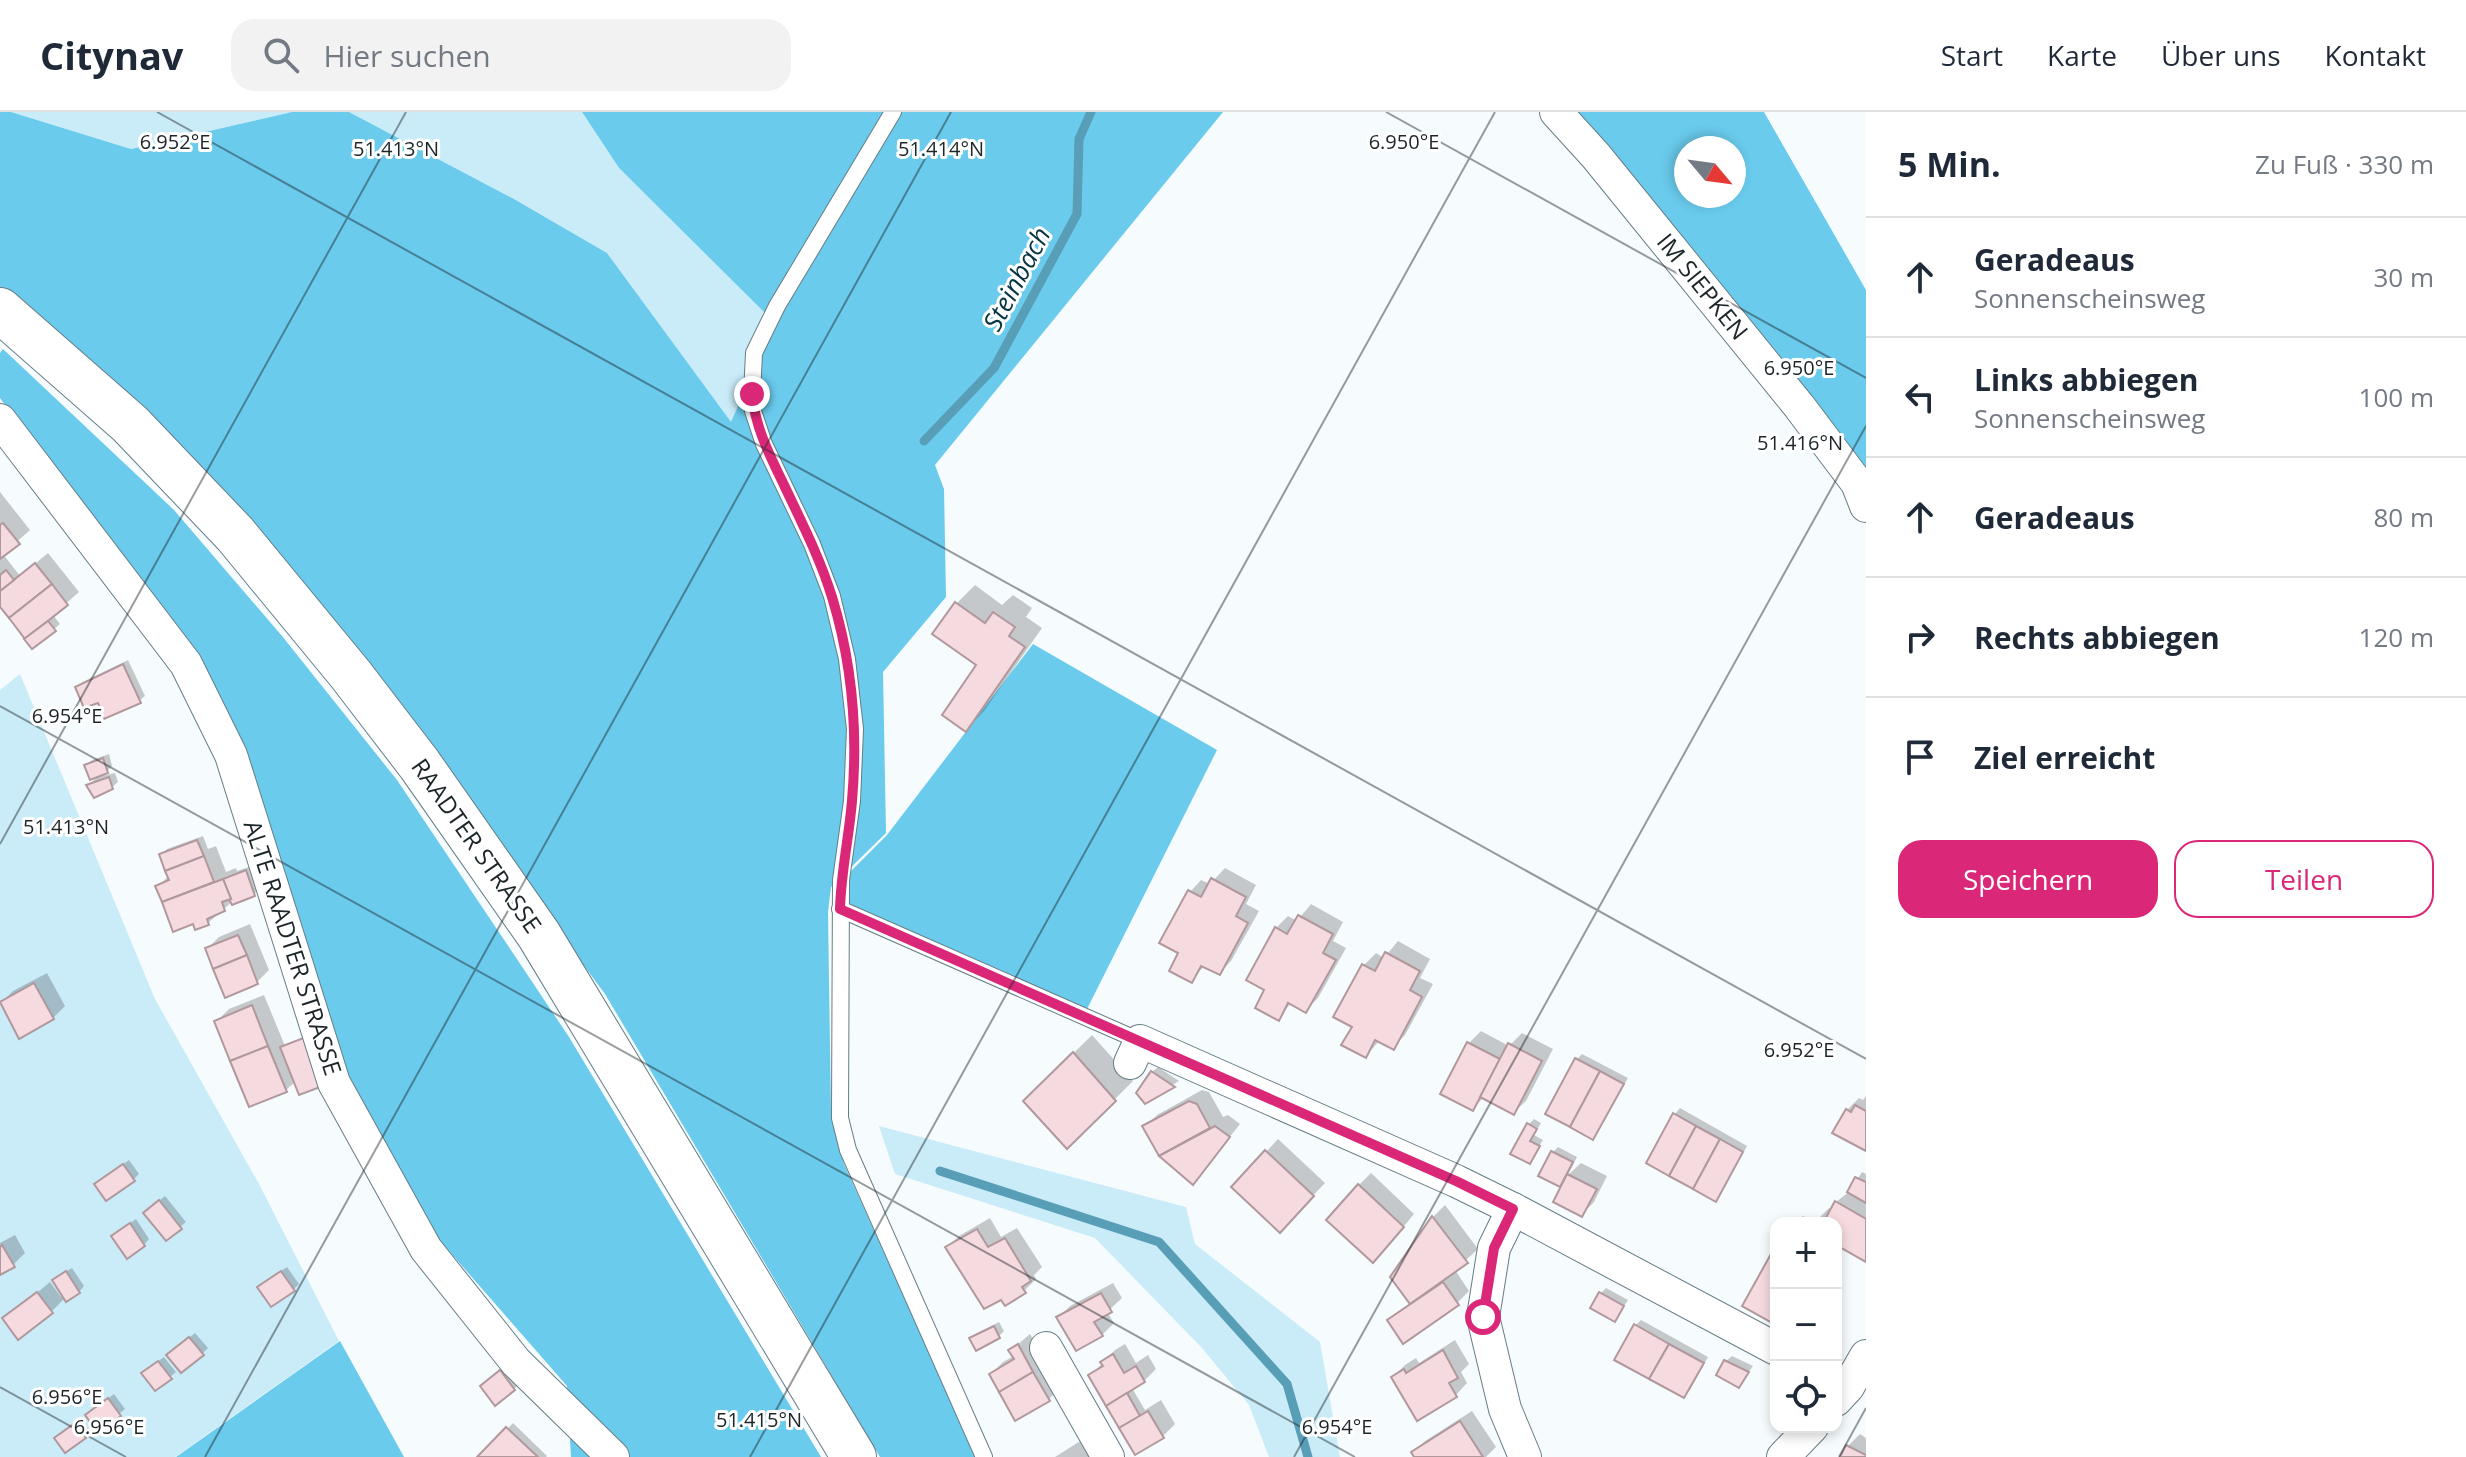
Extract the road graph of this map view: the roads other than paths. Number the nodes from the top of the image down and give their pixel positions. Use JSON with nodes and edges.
{"nodes":[{"id":1,"x":893,"y":112,"type":"edge"},
{"id":2,"x":1556,"y":112,"type":"edge"},
{"id":3,"x":2,"y":315,"type":"edge"},
{"id":4,"x":0,"y":420,"type":"edge"},
{"id":5,"x":1866,"y":506,"type":"edge"},
{"id":6,"x":840,"y":909,"type":"junction"},
{"id":7,"x":1135,"y":1052,"type":"joint"},
{"id":8,"x":1513,"y":1209,"type":"junction"},
{"id":9,"x":1770,"y":1346,"type":"edge"},
{"id":10,"x":1046,"y":1348,"type":"dead end"},
{"id":11,"x":1866,"y":1356,"type":"edge"},
{"id":12,"x":1846,"y":1391,"type":"edge"},
{"id":13,"x":1806,"y":1433,"type":"edge"},
{"id":14,"x":613,"y":1457,"type":"edge"},
{"id":15,"x":854,"y":1457,"type":"edge"},
{"id":16,"x":984,"y":1457,"type":"edge"},
{"id":17,"x":1108,"y":1457,"type":"edge"},
{"id":18,"x":1525,"y":1457,"type":"edge"},
{"id":19,"x":1783,"y":1457,"type":"edge"}],
"edges":[{"from":1,"to":6,"type":"lane"},
{"from":2,"to":5,"type":"street","name":"IM SIEPKEN"},
{"from":3,"to":15,"type":"main road","name":"RAADTER STRASSE"},
{"from":4,"to":14,"type":"street","name":"ALTE RAADTER STRASSE"},
{"from":6,"to":7,"type":"lane"},
{"from":6,"to":16,"type":"lane"},
{"from":7,"to":8,"type":"street"},
{"from":8,"to":9,"type":"street"},
{"from":8,"to":18,"type":"street"},
{"from":10,"to":17,"type":"street"},
{"from":11,"to":12,"type":"street"},
{"from":13,"to":19,"type":"street"}]}
